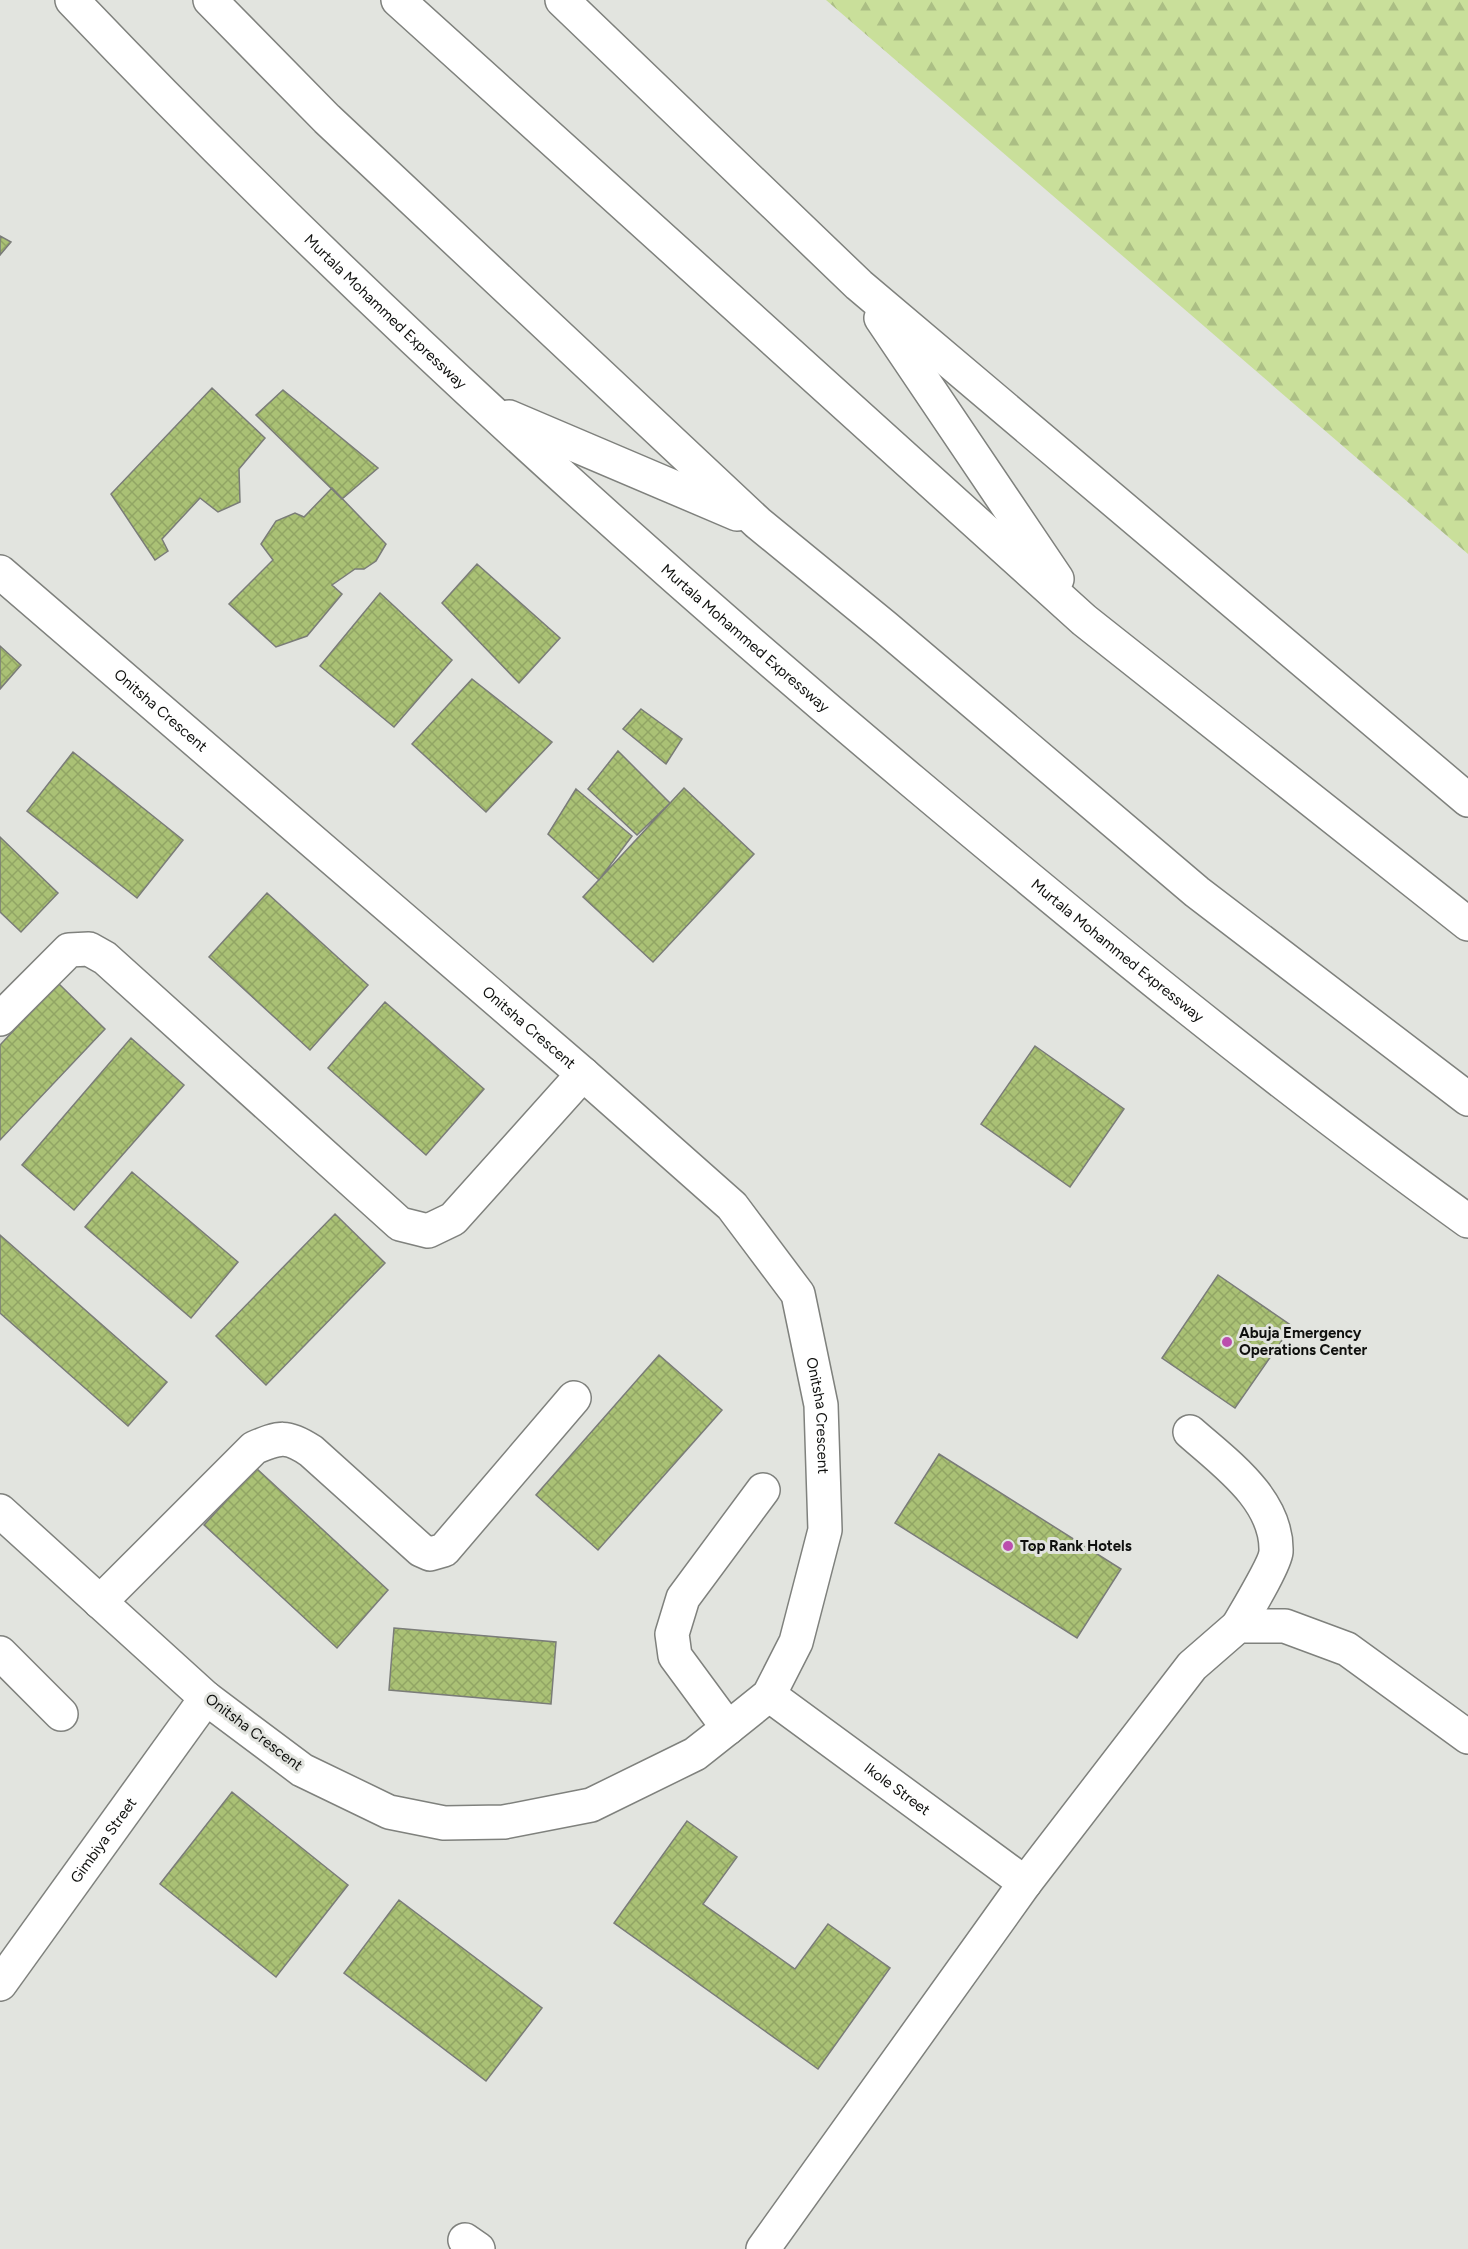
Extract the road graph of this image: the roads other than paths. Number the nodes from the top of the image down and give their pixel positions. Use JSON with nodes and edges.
{"nodes":[{"id":1,"x":72,"y":0,"type":"edge"},
{"id":2,"x":210,"y":0,"type":"edge"},
{"id":3,"x":398,"y":0,"type":"edge"},
{"id":4,"x":562,"y":0,"type":"edge"},
{"id":5,"x":860,"y":285,"type":"junction"},
{"id":6,"x":484,"y":407,"type":"junction"},
{"id":7,"x":758,"y":523,"type":"junction"},
{"id":8,"x":0,"y":572,"type":"edge"},
{"id":9,"x":1084,"y":620,"type":"junction"},
{"id":10,"x":1468,"y":800,"type":"edge"},
{"id":11,"x":1468,"y":924,"type":"edge"},
{"id":12,"x":0,"y":1019,"type":"edge"},
{"id":13,"x":583,"y":1074,"type":"junction"},
{"id":14,"x":1468,"y":1100,"type":"edge"},
{"id":15,"x":1468,"y":1221,"type":"edge"},
{"id":16,"x":574,"y":1398,"type":"dead end"},
{"id":17,"x":1190,"y":1432,"type":"dead end"},
{"id":18,"x":763,"y":1490,"type":"dead end"},
{"id":19,"x":2,"y":1518,"type":"edge"},
{"id":20,"x":100,"y":1602,"type":"junction"},
{"id":21,"x":1238,"y":1626,"type":"junction"},
{"id":22,"x":0,"y":1653,"type":"edge"},
{"id":23,"x":770,"y":1695,"type":"junction"},
{"id":24,"x":206,"y":1698,"type":"junction"},
{"id":25,"x":61,"y":1714,"type":"dead end"},
{"id":26,"x":728,"y":1728,"type":"junction"},
{"id":27,"x":1468,"y":1737,"type":"edge"},
{"id":28,"x":1024,"y":1883,"type":"junction"},
{"id":29,"x":0,"y":1984,"type":"edge"},
{"id":30,"x":763,"y":2249,"type":"edge"}],
"edges":[{"from":1,"to":6,"type":"main road","name":"Murtala Mohammed Expressway"},
{"from":2,"to":7,"type":"main road"},
{"from":3,"to":9,"type":"main road"},
{"from":4,"to":5,"type":"main road"},
{"from":5,"to":9,"type":"main road"},
{"from":5,"to":10,"type":"main road"},
{"from":6,"to":7,"type":"main road"},
{"from":6,"to":15,"type":"main road","name":"Murtala Mohammed Expressway"},
{"from":7,"to":14,"type":"main road"},
{"from":8,"to":13,"type":"main road","name":"Onitsha Crescent"},
{"from":9,"to":11,"type":"main road"},
{"from":12,"to":13,"type":"main road"},
{"from":13,"to":23,"type":"main road","name":"Onitsha Crescent"},
{"from":16,"to":20,"type":"main road"},
{"from":17,"to":21,"type":"main road"},
{"from":18,"to":26,"type":"main road"},
{"from":19,"to":20,"type":"main road","name":"Onitsha Crescent"},
{"from":20,"to":24,"type":"main road","name":"Onitsha Crescent"},
{"from":21,"to":27,"type":"main road"},
{"from":21,"to":28,"type":"main road"},
{"from":22,"to":25,"type":"main road"},
{"from":23,"to":26,"type":"main road","name":"Onitsha Crescent"},
{"from":23,"to":28,"type":"main road","name":"Ikole Street"},
{"from":24,"to":26,"type":"main road","name":"Onitsha Crescent"},
{"from":24,"to":29,"type":"main road","name":"Gimbiya Street"},
{"from":28,"to":30,"type":"main road"}]}
